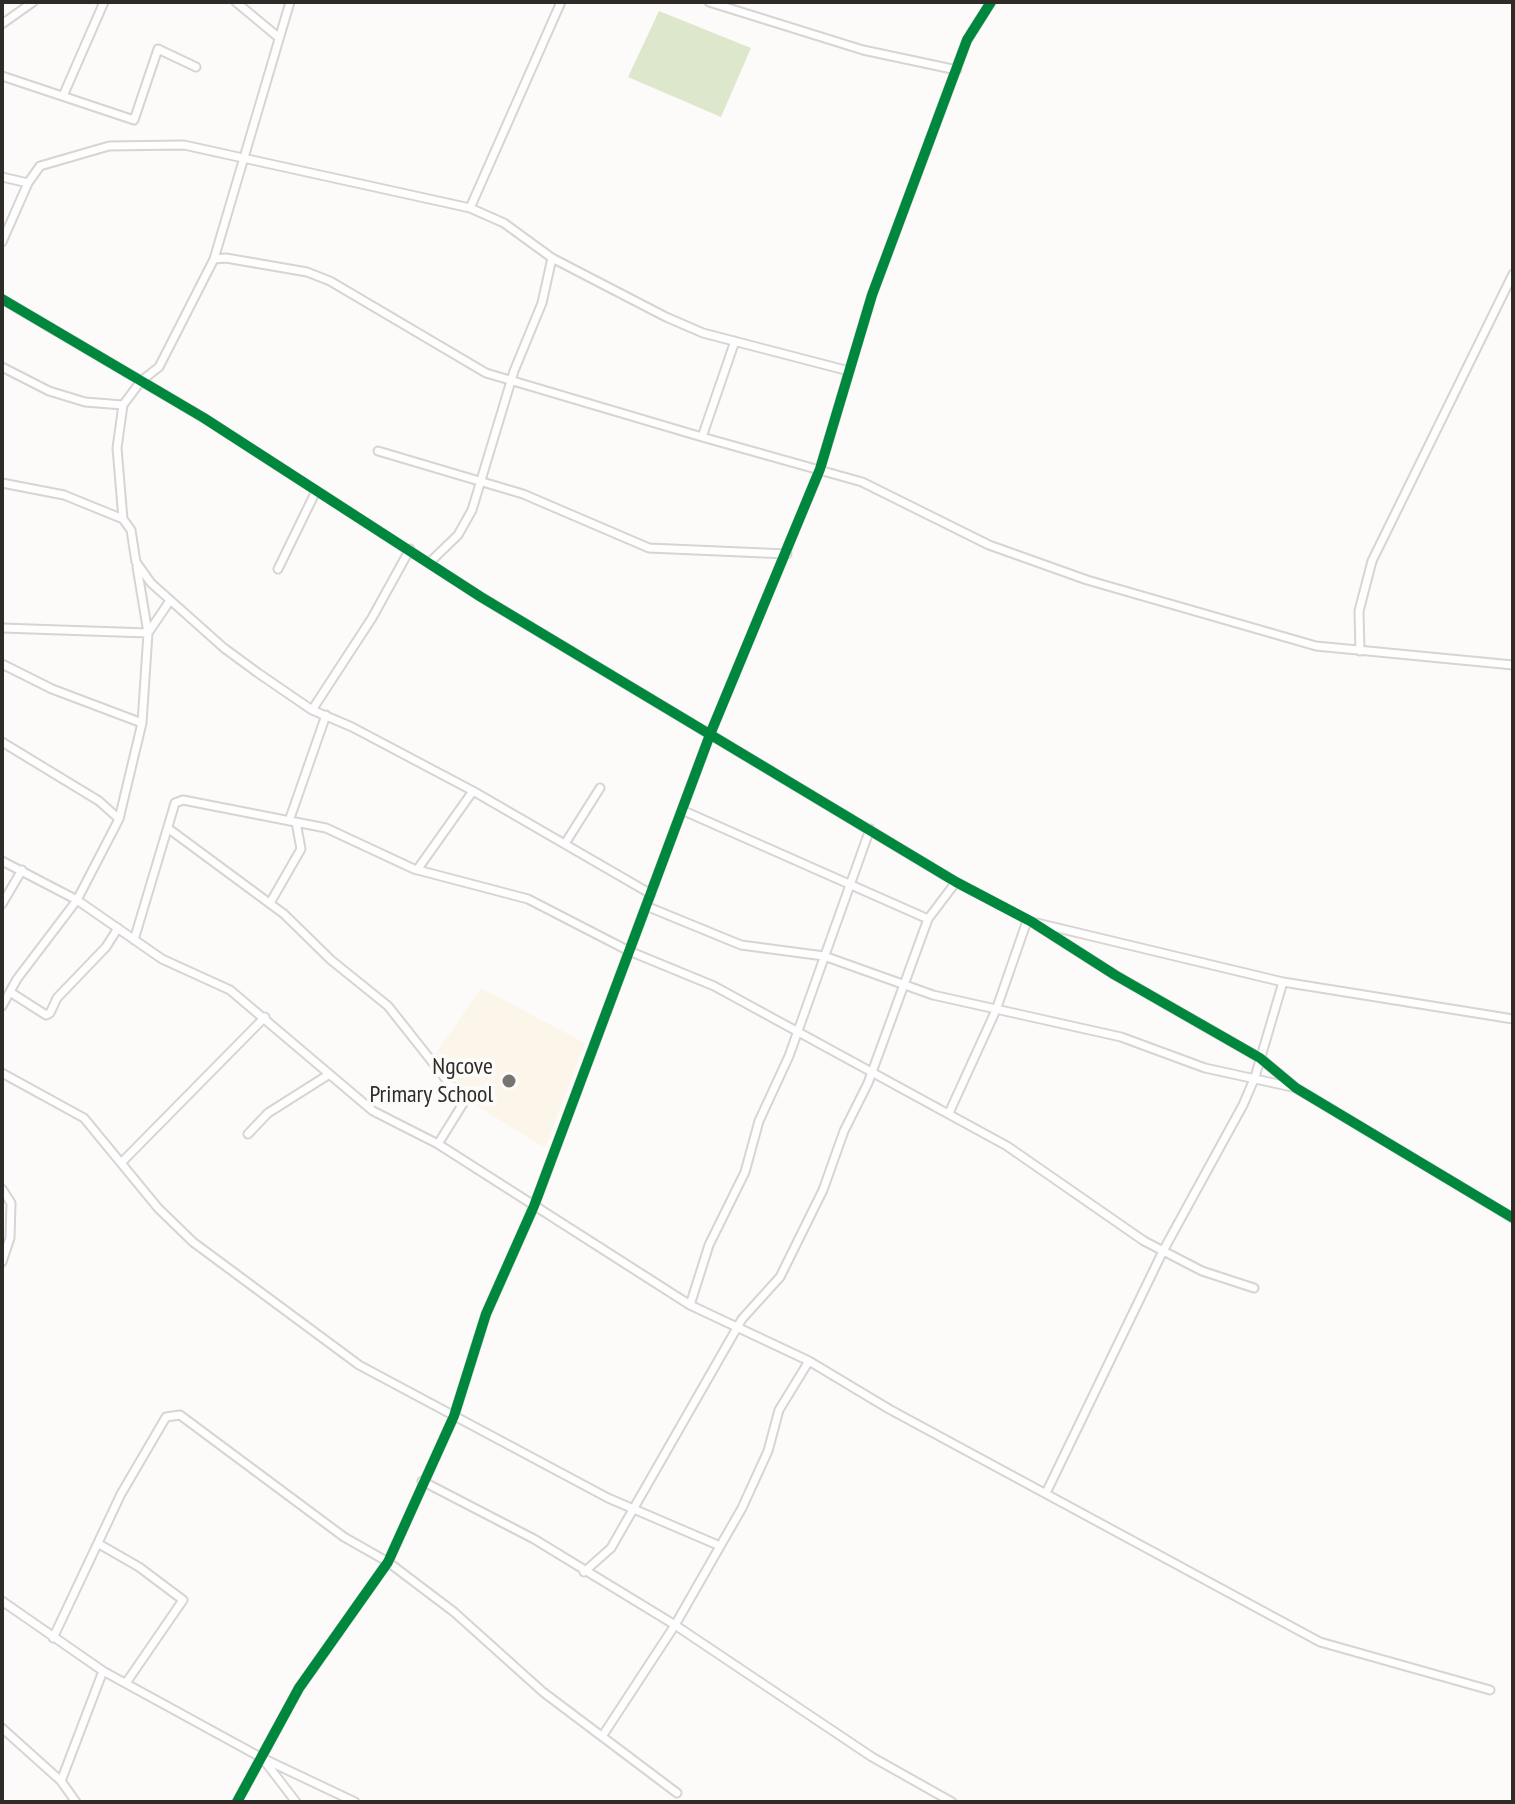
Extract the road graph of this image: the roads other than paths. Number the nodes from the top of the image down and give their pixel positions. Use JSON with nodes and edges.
{"nodes":[{"id":1,"x":33,"y":2,"type":"edge"},
{"id":2,"x":104,"y":2,"type":"edge"},
{"id":3,"x":236,"y":2,"type":"edge"},
{"id":4,"x":290,"y":2,"type":"edge"},
{"id":5,"x":561,"y":2,"type":"edge"},
{"id":6,"x":710,"y":2,"type":"edge"},
{"id":7,"x":991,"y":2,"type":"edge"},
{"id":8,"x":2,"y":24,"type":"edge"},
{"id":9,"x":278,"y":37,"type":"junction"},
{"id":10,"x":196,"y":67,"type":"dead end"},
{"id":11,"x":957,"y":70,"type":"junction"},
{"id":12,"x":2,"y":76,"type":"edge"},
{"id":13,"x":63,"y":96,"type":"junction"},
{"id":14,"x":244,"y":158,"type":"junction"},
{"id":15,"x":2,"y":177,"type":"edge"},
{"id":16,"x":28,"y":183,"type":"junction"},
{"id":17,"x":470,"y":208,"type":"junction"},
{"id":18,"x":2,"y":242,"type":"edge"},
{"id":19,"x":552,"y":258,"type":"junction"},
{"id":20,"x":214,"y":259,"type":"junction"},
{"id":21,"x":1513,"y":274,"type":"edge"},
{"id":22,"x":2,"y":299,"type":"edge"},
{"id":23,"x":735,"y":341,"type":"junction"},
{"id":24,"x":2,"y":367,"type":"edge"},
{"id":25,"x":849,"y":371,"type":"junction"},
{"id":26,"x":141,"y":381,"type":"junction"},
{"id":27,"x":513,"y":383,"type":"junction"},
{"id":28,"x":123,"y":405,"type":"junction"},
{"id":29,"x":702,"y":437,"type":"junction"},
{"id":30,"x":378,"y":451,"type":"dead end"},
{"id":31,"x":820,"y":469,"type":"junction"},
{"id":32,"x":481,"y":482,"type":"junction"},
{"id":33,"x":2,"y":483,"type":"edge"},
{"id":34,"x":316,"y":491,"type":"junction"},
{"id":35,"x":123,"y":519,"type":"junction"},
{"id":36,"x":410,"y":549,"type":"junction"},
{"id":37,"x":787,"y":554,"type":"junction"},
{"id":38,"x":136,"y":562,"type":"junction"},
{"id":39,"x":430,"y":562,"type":"junction"},
{"id":40,"x":278,"y":569,"type":"dead end"},
{"id":41,"x":169,"y":602,"type":"junction"},
{"id":42,"x":3,"y":629,"type":"edge"},
{"id":43,"x":148,"y":633,"type":"junction"},
{"id":44,"x":1360,"y":651,"type":"junction"},
{"id":45,"x":2,"y":664,"type":"edge"},
{"id":46,"x":1513,"y":665,"type":"edge"},
{"id":47,"x":312,"y":710,"type":"junction"},
{"id":48,"x":326,"y":715,"type":"junction"},
{"id":49,"x":142,"y":723,"type":"junction"},
{"id":50,"x":711,"y":732,"type":"junction"},
{"id":51,"x":2,"y":742,"type":"edge"},
{"id":52,"x":600,"y":788,"type":"dead end"},
{"id":53,"x":473,"y":791,"type":"junction"},
{"id":54,"x":684,"y":811,"type":"junction"},
{"id":55,"x":119,"y":819,"type":"junction"},
{"id":56,"x":292,"y":822,"type":"junction"},
{"id":57,"x":169,"y":829,"type":"junction"},
{"id":58,"x":870,"y":829,"type":"junction"},
{"id":59,"x":566,"y":842,"type":"junction"},
{"id":60,"x":2,"y":861,"type":"edge"},
{"id":61,"x":22,"y":870,"type":"junction"},
{"id":62,"x":417,"y":870,"type":"junction"},
{"id":63,"x":849,"y":882,"type":"junction"},
{"id":64,"x":956,"y":882,"type":"junction"},
{"id":65,"x":651,"y":894,"type":"junction"},
{"id":66,"x":77,"y":900,"type":"junction"},
{"id":67,"x":270,"y":903,"type":"junction"},
{"id":68,"x":2,"y":904,"type":"edge"},
{"id":69,"x":646,"y":906,"type":"junction"},
{"id":70,"x":928,"y":919,"type":"junction"},
{"id":71,"x":1030,"y":921,"type":"junction"},
{"id":72,"x":118,"y":928,"type":"junction"},
{"id":73,"x":134,"y":940,"type":"junction"},
{"id":74,"x":629,"y":951,"type":"junction"},
{"id":75,"x":824,"y":956,"type":"junction"},
{"id":76,"x":1283,"y":982,"type":"junction"},
{"id":77,"x":904,"y":985,"type":"junction"},
{"id":78,"x":10,"y":992,"type":"junction"},
{"id":79,"x":2,"y":1006,"type":"edge"},
{"id":80,"x":996,"y":1010,"type":"junction"},
{"id":81,"x":265,"y":1017,"type":"junction"},
{"id":82,"x":1513,"y":1019,"type":"edge"},
{"id":83,"x":796,"y":1029,"type":"junction"},
{"id":84,"x":1260,"y":1058,"type":"junction"},
{"id":85,"x":871,"y":1070,"type":"junction"},
{"id":86,"x":2,"y":1073,"type":"edge"},
{"id":87,"x":328,"y":1075,"type":"junction"},
{"id":88,"x":1255,"y":1077,"type":"junction"},
{"id":89,"x":1296,"y":1088,"type":"junction"},
{"id":90,"x":949,"y":1113,"type":"junction"},
{"id":91,"x":248,"y":1134,"type":"dead end"},
{"id":92,"x":438,"y":1144,"type":"junction"},
{"id":93,"x":121,"y":1163,"type":"junction"},
{"id":94,"x":2,"y":1189,"type":"edge"},
{"id":95,"x":534,"y":1206,"type":"junction"},
{"id":96,"x":1513,"y":1218,"type":"edge"},
{"id":97,"x":1163,"y":1251,"type":"junction"},
{"id":98,"x":2,"y":1262,"type":"edge"},
{"id":99,"x":1254,"y":1288,"type":"dead end"},
{"id":100,"x":690,"y":1305,"type":"junction"},
{"id":101,"x":738,"y":1328,"type":"junction"},
{"id":102,"x":809,"y":1361,"type":"junction"},
{"id":103,"x":454,"y":1416,"type":"junction"},
{"id":104,"x":422,"y":1481,"type":"junction"},
{"id":105,"x":1046,"y":1493,"type":"junction"},
{"id":106,"x":633,"y":1509,"type":"junction"},
{"id":107,"x":99,"y":1544,"type":"junction"},
{"id":108,"x":720,"y":1546,"type":"junction"},
{"id":109,"x":388,"y":1562,"type":"junction"},
{"id":110,"x":584,"y":1572,"type":"junction"},
{"id":111,"x":2,"y":1601,"type":"edge"},
{"id":112,"x":675,"y":1625,"type":"junction"},
{"id":113,"x":53,"y":1638,"type":"junction"},
{"id":114,"x":103,"y":1671,"type":"junction"},
{"id":115,"x":126,"y":1683,"type":"junction"},
{"id":116,"x":1490,"y":1690,"type":"dead end"},
{"id":117,"x":2,"y":1728,"type":"edge"},
{"id":118,"x":603,"y":1735,"type":"junction"},
{"id":119,"x":262,"y":1758,"type":"junction"},
{"id":120,"x":61,"y":1781,"type":"junction"},
{"id":121,"x":677,"y":1793,"type":"dead end"},
{"id":122,"x":76,"y":1802,"type":"edge"},
{"id":123,"x":237,"y":1802,"type":"edge"},
{"id":124,"x":296,"y":1802,"type":"edge"},
{"id":125,"x":355,"y":1802,"type":"edge"},
{"id":126,"x":952,"y":1802,"type":"edge"}],
"edges":[{"from":1,"to":8,"type":"street"},
{"from":2,"to":13,"type":"street"},
{"from":3,"to":9,"type":"street"},
{"from":4,"to":9,"type":"street"},
{"from":5,"to":17,"type":"street"},
{"from":6,"to":11,"type":"street"},
{"from":7,"to":11,"type":"street"},
{"from":9,"to":14,"type":"street"},
{"from":10,"to":13,"type":"street"},
{"from":11,"to":25,"type":"street"},
{"from":12,"to":13,"type":"street"},
{"from":14,"to":16,"type":"street"},
{"from":14,"to":17,"type":"street"},
{"from":14,"to":20,"type":"street"},
{"from":15,"to":16,"type":"street"},
{"from":16,"to":18,"type":"street"},
{"from":17,"to":19,"type":"street"},
{"from":19,"to":23,"type":"street"},
{"from":19,"to":27,"type":"street"},
{"from":20,"to":26,"type":"street"},
{"from":20,"to":27,"type":"street"},
{"from":21,"to":44,"type":"street"},
{"from":22,"to":26,"type":"street"},
{"from":23,"to":25,"type":"street"},
{"from":23,"to":29,"type":"street"},
{"from":24,"to":28,"type":"street"},
{"from":25,"to":31,"type":"street"},
{"from":26,"to":28,"type":"street"},
{"from":26,"to":34,"type":"street"},
{"from":27,"to":29,"type":"street"},
{"from":27,"to":32,"type":"street"},
{"from":28,"to":35,"type":"street"},
{"from":29,"to":31,"type":"street"},
{"from":30,"to":32,"type":"street"},
{"from":31,"to":37,"type":"street"},
{"from":31,"to":44,"type":"street"},
{"from":32,"to":37,"type":"street"},
{"from":32,"to":39,"type":"street"},
{"from":33,"to":35,"type":"street"},
{"from":34,"to":36,"type":"street"},
{"from":34,"to":40,"type":"street"},
{"from":35,"to":38,"type":"street"},
{"from":36,"to":39,"type":"street"},
{"from":36,"to":47,"type":"street"},
{"from":37,"to":50,"type":"street"},
{"from":38,"to":41,"type":"street"},
{"from":38,"to":43,"type":"street"},
{"from":39,"to":50,"type":"street"},
{"from":41,"to":43,"type":"street"},
{"from":41,"to":47,"type":"street"},
{"from":42,"to":43,"type":"street"},
{"from":43,"to":49,"type":"street"},
{"from":44,"to":46,"type":"street"},
{"from":45,"to":49,"type":"street"},
{"from":47,"to":48,"type":"street"},
{"from":48,"to":53,"type":"street"},
{"from":48,"to":56,"type":"street"},
{"from":49,"to":55,"type":"street"},
{"from":50,"to":54,"type":"street"},
{"from":50,"to":58,"type":"street"},
{"from":51,"to":55,"type":"street"},
{"from":52,"to":59,"type":"street"},
{"from":53,"to":59,"type":"street"},
{"from":53,"to":62,"type":"street"},
{"from":54,"to":63,"type":"street"},
{"from":54,"to":65,"type":"street"},
{"from":55,"to":66,"type":"street"},
{"from":56,"to":57,"type":"street"},
{"from":56,"to":62,"type":"street"},
{"from":56,"to":67,"type":"street"},
{"from":57,"to":67,"type":"street"},
{"from":57,"to":73,"type":"street"},
{"from":58,"to":63,"type":"street"},
{"from":58,"to":64,"type":"street"},
{"from":59,"to":65,"type":"street"},
{"from":60,"to":61,"type":"street"},
{"from":61,"to":66,"type":"street"},
{"from":61,"to":68,"type":"street"},
{"from":62,"to":74,"type":"street"},
{"from":63,"to":70,"type":"street"},
{"from":63,"to":75,"type":"street"},
{"from":64,"to":70,"type":"street"},
{"from":64,"to":71,"type":"street"},
{"from":65,"to":69,"type":"street"},
{"from":66,"to":72,"type":"street"},
{"from":66,"to":78,"type":"street"},
{"from":67,"to":92,"type":"street"},
{"from":69,"to":74,"type":"street"},
{"from":69,"to":75,"type":"street"},
{"from":70,"to":77,"type":"street"},
{"from":71,"to":76,"type":"street"},
{"from":71,"to":80,"type":"street"},
{"from":71,"to":84,"type":"street"},
{"from":72,"to":73,"type":"street"},
{"from":72,"to":78,"type":"street"},
{"from":73,"to":81,"type":"street"},
{"from":74,"to":83,"type":"street"},
{"from":74,"to":95,"type":"street"},
{"from":75,"to":77,"type":"street"},
{"from":75,"to":83,"type":"street"},
{"from":76,"to":82,"type":"street"},
{"from":76,"to":84,"type":"street"},
{"from":77,"to":80,"type":"street"},
{"from":77,"to":85,"type":"street"},
{"from":78,"to":79,"type":"street"},
{"from":80,"to":88,"type":"street"},
{"from":80,"to":90,"type":"street"},
{"from":81,"to":87,"type":"street"},
{"from":81,"to":93,"type":"street"},
{"from":83,"to":85,"type":"street"},
{"from":83,"to":100,"type":"street"},
{"from":84,"to":88,"type":"street"},
{"from":84,"to":89,"type":"street"},
{"from":85,"to":90,"type":"street"},
{"from":85,"to":101,"type":"street"},
{"from":86,"to":93,"type":"street"},
{"from":87,"to":91,"type":"street"},
{"from":87,"to":92,"type":"street"},
{"from":88,"to":89,"type":"street"},
{"from":88,"to":97,"type":"street"},
{"from":89,"to":96,"type":"street"},
{"from":90,"to":97,"type":"street"},
{"from":92,"to":95,"type":"street"},
{"from":93,"to":103,"type":"street"},
{"from":94,"to":98,"type":"street"},
{"from":95,"to":100,"type":"street"},
{"from":95,"to":103,"type":"street"},
{"from":97,"to":99,"type":"street"},
{"from":97,"to":105,"type":"street"},
{"from":100,"to":101,"type":"street"},
{"from":101,"to":102,"type":"street"},
{"from":101,"to":106,"type":"street"},
{"from":102,"to":105,"type":"street"},
{"from":102,"to":108,"type":"street"},
{"from":103,"to":104,"type":"street"},
{"from":103,"to":106,"type":"street"},
{"from":104,"to":109,"type":"street"},
{"from":104,"to":110,"type":"street"},
{"from":105,"to":116,"type":"street"},
{"from":106,"to":108,"type":"street"},
{"from":106,"to":110,"type":"street"},
{"from":107,"to":109,"type":"street"},
{"from":107,"to":113,"type":"street"},
{"from":107,"to":115,"type":"street"},
{"from":108,"to":112,"type":"street"},
{"from":109,"to":118,"type":"street"},
{"from":109,"to":119,"type":"street"},
{"from":110,"to":112,"type":"street"},
{"from":111,"to":113,"type":"street"},
{"from":112,"to":118,"type":"street"},
{"from":112,"to":126,"type":"street"},
{"from":113,"to":114,"type":"street"},
{"from":114,"to":115,"type":"street"},
{"from":114,"to":120,"type":"street"},
{"from":115,"to":119,"type":"street"},
{"from":117,"to":120,"type":"street"},
{"from":118,"to":121,"type":"street"},
{"from":119,"to":123,"type":"street"},
{"from":119,"to":124,"type":"street"},
{"from":119,"to":125,"type":"street"},
{"from":120,"to":122,"type":"street"}]}
